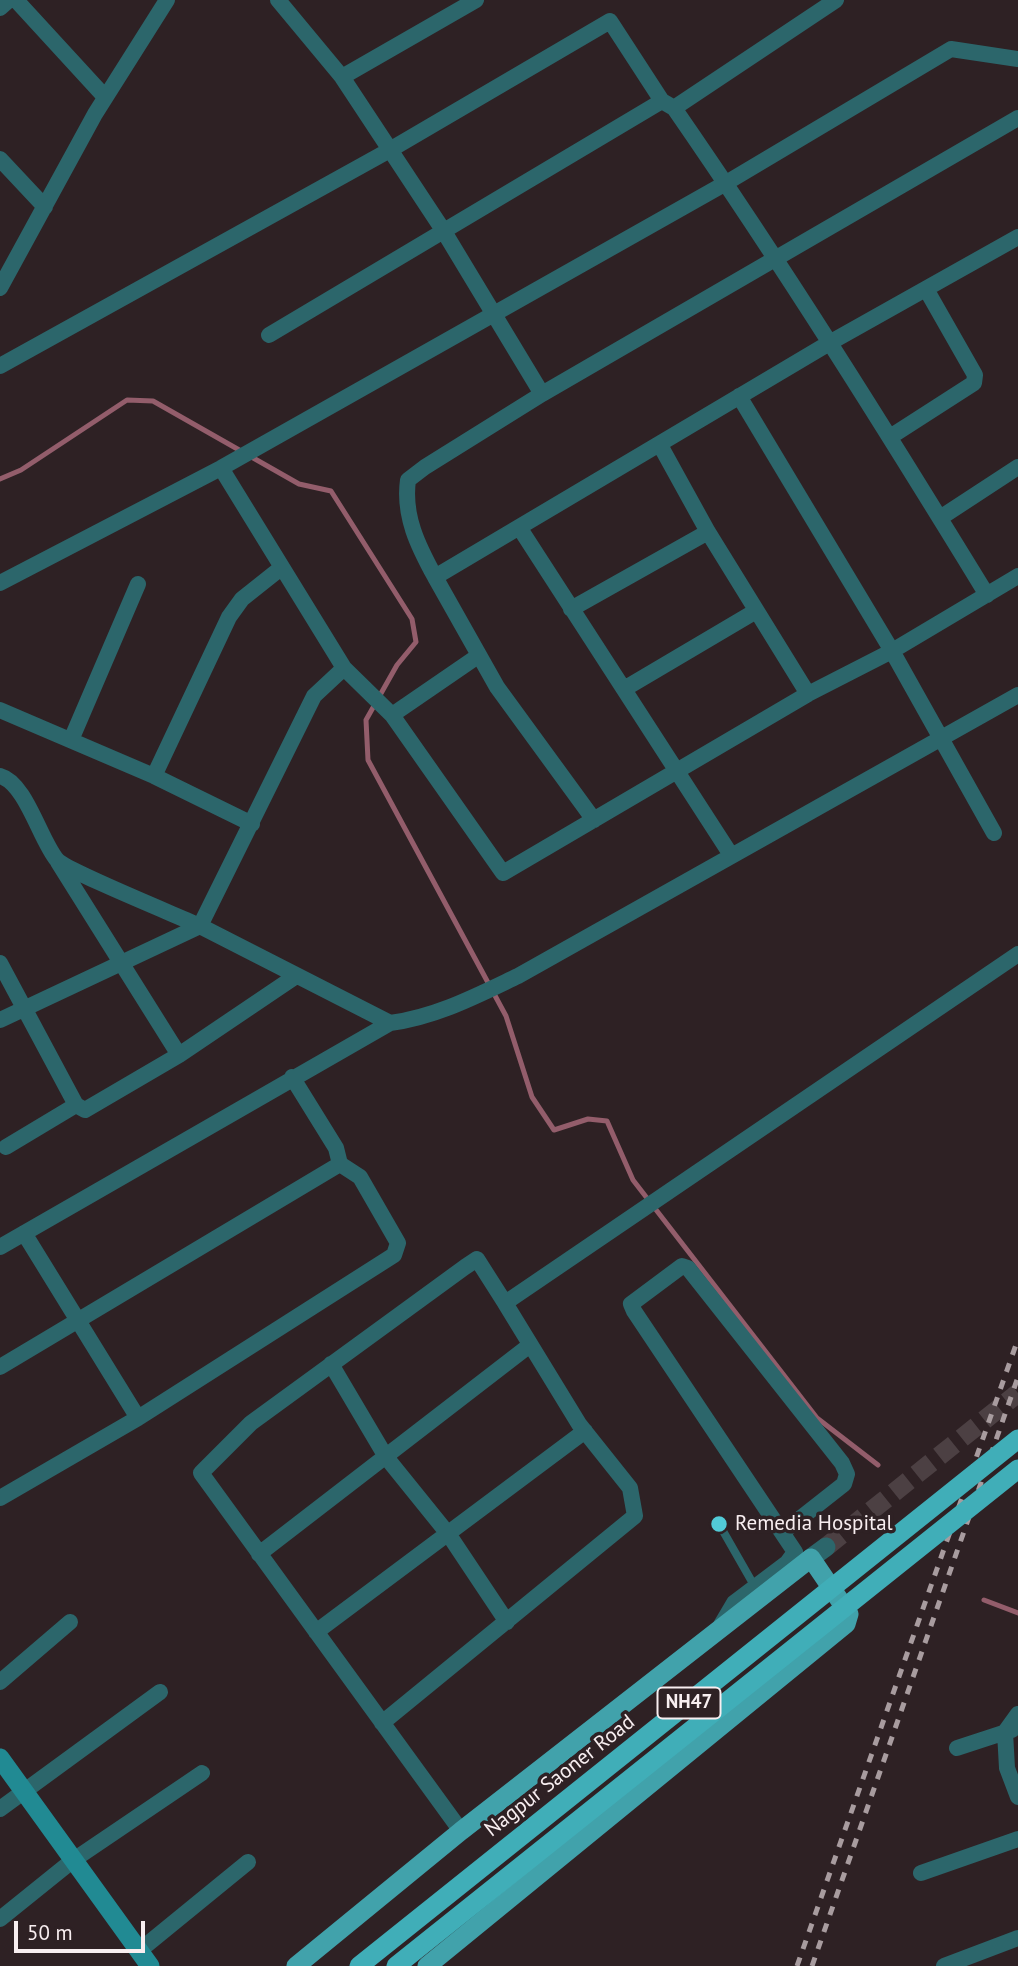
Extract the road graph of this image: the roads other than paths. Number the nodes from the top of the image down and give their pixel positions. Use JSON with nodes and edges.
{"nodes":[{"id":1,"x":9,"y":0,"type":"edge"},
{"id":2,"x":16,"y":0,"type":"edge"},
{"id":3,"x":167,"y":0,"type":"edge"},
{"id":4,"x":278,"y":0,"type":"edge"},
{"id":5,"x":476,"y":0,"type":"edge"},
{"id":6,"x":836,"y":0,"type":"edge"},
{"id":7,"x":0,"y":8,"type":"edge"},
{"id":8,"x":1018,"y":59,"type":"edge"},
{"id":9,"x":342,"y":77,"type":"junction"},
{"id":10,"x":105,"y":97,"type":"junction"},
{"id":11,"x":668,"y":104,"type":"junction"},
{"id":12,"x":1018,"y":118,"type":"edge"},
{"id":13,"x":388,"y":151,"type":"junction"},
{"id":14,"x":0,"y":159,"type":"edge"},
{"id":15,"x":726,"y":183,"type":"junction"},
{"id":16,"x":45,"y":206,"type":"junction"},
{"id":17,"x":443,"y":230,"type":"junction"},
{"id":18,"x":1017,"y":241,"type":"edge"},
{"id":19,"x":776,"y":258,"type":"junction"},
{"id":20,"x":0,"y":287,"type":"edge"},
{"id":21,"x":926,"y":289,"type":"junction"},
{"id":22,"x":493,"y":313,"type":"junction"},
{"id":23,"x":269,"y":335,"type":"dead end"},
{"id":24,"x":831,"y":342,"type":"junction"},
{"id":25,"x":0,"y":366,"type":"edge"},
{"id":26,"x":542,"y":394,"type":"junction"},
{"id":27,"x":738,"y":396,"type":"junction"},
{"id":28,"x":890,"y":437,"type":"junction"},
{"id":29,"x":660,"y":444,"type":"junction"},
{"id":30,"x":1018,"y":467,"type":"edge"},
{"id":31,"x":221,"y":468,"type":"junction"},
{"id":32,"x":940,"y":518,"type":"junction"},
{"id":33,"x":519,"y":527,"type":"junction"},
{"id":34,"x":708,"y":532,"type":"junction"},
{"id":35,"x":281,"y":568,"type":"junction"},
{"id":36,"x":435,"y":576,"type":"junction"},
{"id":37,"x":1018,"y":576,"type":"edge"},
{"id":38,"x":0,"y":583,"type":"edge"},
{"id":39,"x":138,"y":584,"type":"dead end"},
{"id":40,"x":987,"y":595,"type":"junction"},
{"id":41,"x":571,"y":609,"type":"junction"},
{"id":42,"x":755,"y":611,"type":"junction"},
{"id":43,"x":892,"y":651,"type":"junction"},
{"id":44,"x":478,"y":656,"type":"junction"},
{"id":45,"x":344,"y":668,"type":"junction"},
{"id":46,"x":624,"y":689,"type":"junction"},
{"id":47,"x":808,"y":694,"type":"junction"},
{"id":48,"x":1018,"y":695,"type":"edge"},
{"id":49,"x":0,"y":710,"type":"edge"},
{"id":50,"x":392,"y":715,"type":"junction"},
{"id":51,"x":941,"y":738,"type":"junction"},
{"id":52,"x":71,"y":740,"type":"junction"},
{"id":53,"x":678,"y":771,"type":"junction"},
{"id":54,"x":0,"y":776,"type":"edge"},
{"id":55,"x":154,"y":776,"type":"junction"},
{"id":56,"x":594,"y":820,"type":"junction"},
{"id":57,"x":252,"y":824,"type":"junction"},
{"id":58,"x":994,"y":833,"type":"dead end"},
{"id":59,"x":731,"y":855,"type":"junction"},
{"id":60,"x":58,"y":862,"type":"junction"},
{"id":61,"x":200,"y":926,"type":"junction"},
{"id":62,"x":1018,"y":954,"type":"edge"},
{"id":63,"x":0,"y":963,"type":"edge"},
{"id":64,"x":121,"y":965,"type":"junction"},
{"id":65,"x":296,"y":976,"type":"junction"},
{"id":66,"x":22,"y":1009,"type":"junction"},
{"id":67,"x":0,"y":1020,"type":"edge"},
{"id":68,"x":390,"y":1023,"type":"junction"},
{"id":69,"x":180,"y":1055,"type":"junction"},
{"id":70,"x":292,"y":1077,"type":"junction"},
{"id":71,"x":76,"y":1105,"type":"junction"},
{"id":72,"x":6,"y":1147,"type":"dead end"},
{"id":73,"x":340,"y":1164,"type":"junction"},
{"id":74,"x":23,"y":1233,"type":"junction"},
{"id":75,"x":0,"y":1247,"type":"edge"},
{"id":76,"x":505,"y":1303,"type":"junction"},
{"id":77,"x":78,"y":1323,"type":"junction"},
{"id":78,"x":530,"y":1345,"type":"junction"},
{"id":79,"x":331,"y":1364,"type":"junction"},
{"id":80,"x":0,"y":1367,"type":"edge"},
{"id":81,"x":138,"y":1418,"type":"junction"},
{"id":82,"x":585,"y":1431,"type":"junction"},
{"id":83,"x":1018,"y":1438,"type":"edge"},
{"id":84,"x":386,"y":1457,"type":"junction"},
{"id":85,"x":1018,"y":1469,"type":"edge"},
{"id":86,"x":0,"y":1497,"type":"edge"},
{"id":87,"x":719,"y":1524,"type":"dead end"},
{"id":88,"x":783,"y":1532,"type":"junction"},
{"id":89,"x":449,"y":1535,"type":"junction"},
{"id":90,"x":259,"y":1554,"type":"junction"},
{"id":91,"x":755,"y":1587,"type":"junction"},
{"id":92,"x":70,"y":1622,"type":"dead end"},
{"id":93,"x":507,"y":1622,"type":"junction"},
{"id":94,"x":718,"y":1631,"type":"junction"},
{"id":95,"x":316,"y":1632,"type":"junction"},
{"id":96,"x":0,"y":1682,"type":"edge"},
{"id":97,"x":160,"y":1692,"type":"dead end"},
{"id":98,"x":1018,"y":1714,"type":"edge"},
{"id":99,"x":382,"y":1723,"type":"junction"},
{"id":100,"x":1011,"y":1730,"type":"edge"},
{"id":101,"x":957,"y":1748,"type":"dead end"},
{"id":102,"x":0,"y":1758,"type":"edge"},
{"id":103,"x":202,"y":1773,"type":"dead end"},
{"id":104,"x":23,"y":1793,"type":"junction"},
{"id":105,"x":1018,"y":1797,"type":"edge"},
{"id":106,"x":0,"y":1809,"type":"edge"},
{"id":107,"x":461,"y":1831,"type":"junction"},
{"id":108,"x":1018,"y":1839,"type":"edge"},
{"id":109,"x":72,"y":1861,"type":"junction"},
{"id":110,"x":248,"y":1862,"type":"dead end"},
{"id":111,"x":922,"y":1873,"type":"dead end"},
{"id":112,"x":0,"y":1919,"type":"edge"},
{"id":113,"x":1018,"y":1938,"type":"edge"},
{"id":114,"x":145,"y":1959,"type":"edge"},
{"id":115,"x":296,"y":1966,"type":"edge"},
{"id":116,"x":359,"y":1966,"type":"edge"},
{"id":117,"x":396,"y":1966,"type":"edge"},
{"id":118,"x":427,"y":1966,"type":"edge"},
{"id":119,"x":944,"y":1966,"type":"edge"}],
"edges":[{"from":1,"to":7,"type":"street"},
{"from":2,"to":10,"type":"street"},
{"from":3,"to":10,"type":"street"},
{"from":4,"to":9,"type":"street"},
{"from":5,"to":9,"type":"street"},
{"from":6,"to":11,"type":"street"},
{"from":8,"to":15,"type":"street"},
{"from":9,"to":13,"type":"street"},
{"from":10,"to":16,"type":"street"},
{"from":11,"to":13,"type":"street"},
{"from":11,"to":15,"type":"street"},
{"from":11,"to":17,"type":"street"},
{"from":12,"to":19,"type":"street"},
{"from":13,"to":17,"type":"street"},
{"from":13,"to":25,"type":"street"},
{"from":14,"to":16,"type":"street"},
{"from":15,"to":19,"type":"street"},
{"from":15,"to":22,"type":"street"},
{"from":16,"to":20,"type":"street"},
{"from":17,"to":22,"type":"street"},
{"from":17,"to":23,"type":"street"},
{"from":18,"to":21,"type":"street"},
{"from":19,"to":24,"type":"street"},
{"from":19,"to":26,"type":"street"},
{"from":21,"to":24,"type":"street"},
{"from":21,"to":28,"type":"street"},
{"from":22,"to":26,"type":"street"},
{"from":22,"to":31,"type":"street"},
{"from":24,"to":27,"type":"street"},
{"from":24,"to":28,"type":"street"},
{"from":26,"to":36,"type":"street"},
{"from":27,"to":29,"type":"street"},
{"from":27,"to":43,"type":"street"},
{"from":28,"to":32,"type":"street"},
{"from":29,"to":33,"type":"street"},
{"from":29,"to":34,"type":"street"},
{"from":30,"to":32,"type":"street"},
{"from":31,"to":35,"type":"street"},
{"from":31,"to":38,"type":"street"},
{"from":32,"to":40,"type":"street"},
{"from":33,"to":36,"type":"street"},
{"from":33,"to":41,"type":"street"},
{"from":34,"to":41,"type":"street"},
{"from":34,"to":42,"type":"street"},
{"from":35,"to":45,"type":"street"},
{"from":35,"to":55,"type":"street"},
{"from":36,"to":44,"type":"street"},
{"from":37,"to":40,"type":"street"},
{"from":39,"to":52,"type":"street"},
{"from":40,"to":43,"type":"street"},
{"from":41,"to":46,"type":"street"},
{"from":42,"to":46,"type":"street"},
{"from":42,"to":47,"type":"street"},
{"from":43,"to":47,"type":"street"},
{"from":43,"to":51,"type":"street"},
{"from":44,"to":50,"type":"street"},
{"from":44,"to":56,"type":"street"},
{"from":45,"to":50,"type":"street"},
{"from":45,"to":57,"type":"street"},
{"from":46,"to":53,"type":"street"},
{"from":47,"to":53,"type":"street"},
{"from":48,"to":51,"type":"street"},
{"from":49,"to":52,"type":"street"},
{"from":50,"to":56,"type":"street"},
{"from":51,"to":58,"type":"street"},
{"from":51,"to":59,"type":"street"},
{"from":52,"to":55,"type":"street"},
{"from":53,"to":56,"type":"street"},
{"from":53,"to":59,"type":"street"},
{"from":54,"to":60,"type":"street"},
{"from":55,"to":57,"type":"street"},
{"from":57,"to":61,"type":"street"},
{"from":59,"to":68,"type":"street"},
{"from":60,"to":61,"type":"street"},
{"from":60,"to":64,"type":"street"},
{"from":61,"to":64,"type":"street"},
{"from":61,"to":65,"type":"street"},
{"from":62,"to":76,"type":"street"},
{"from":63,"to":66,"type":"street"},
{"from":64,"to":66,"type":"street"},
{"from":64,"to":69,"type":"street"},
{"from":65,"to":68,"type":"street"},
{"from":65,"to":69,"type":"street"},
{"from":66,"to":67,"type":"street"},
{"from":66,"to":71,"type":"street"},
{"from":68,"to":70,"type":"street"},
{"from":69,"to":71,"type":"street"},
{"from":70,"to":73,"type":"street"},
{"from":70,"to":74,"type":"street"},
{"from":71,"to":72,"type":"street"},
{"from":73,"to":77,"type":"street"},
{"from":73,"to":81,"type":"street"},
{"from":74,"to":75,"type":"street"},
{"from":74,"to":77,"type":"street"},
{"from":76,"to":78,"type":"street"},
{"from":76,"to":79,"type":"street"},
{"from":77,"to":80,"type":"street"},
{"from":77,"to":81,"type":"street"},
{"from":78,"to":82,"type":"street"},
{"from":78,"to":84,"type":"street"},
{"from":79,"to":84,"type":"street"},
{"from":79,"to":90,"type":"street"},
{"from":81,"to":86,"type":"street"},
{"from":82,"to":89,"type":"street"},
{"from":82,"to":93,"type":"street"},
{"from":83,"to":116,"type":"highway","name":"Nagpur Saoner Road","number":"NH47","bridge":true},
{"from":84,"to":89,"type":"street"},
{"from":84,"to":90,"type":"street"},
{"from":85,"to":117,"type":"highway","number":"NH47","bridge":true},
{"from":87,"to":91,"type":"lane"},
{"from":88,"to":88,"type":"street"},
{"from":88,"to":91,"type":"street"},
{"from":89,"to":93,"type":"street"},
{"from":89,"to":95,"type":"street"},
{"from":90,"to":95,"type":"street"},
{"from":91,"to":94,"type":"street"},
{"from":92,"to":96,"type":"street"},
{"from":93,"to":99,"type":"street"},
{"from":94,"to":107,"type":"main road"},
{"from":94,"to":118,"type":"main road"},
{"from":95,"to":99,"type":"street"},
{"from":97,"to":104,"type":"street"},
{"from":98,"to":100,"type":"street"},
{"from":99,"to":107,"type":"street"},
{"from":100,"to":101,"type":"street"},
{"from":100,"to":105,"type":"street"},
{"from":102,"to":104,"type":"main road"},
{"from":103,"to":109,"type":"street"},
{"from":104,"to":106,"type":"street"},
{"from":104,"to":109,"type":"main road"},
{"from":107,"to":115,"type":"main road"},
{"from":108,"to":111,"type":"street"},
{"from":109,"to":112,"type":"street"},
{"from":109,"to":114,"type":"main road"},
{"from":110,"to":114,"type":"street"},
{"from":113,"to":119,"type":"street"}]}
